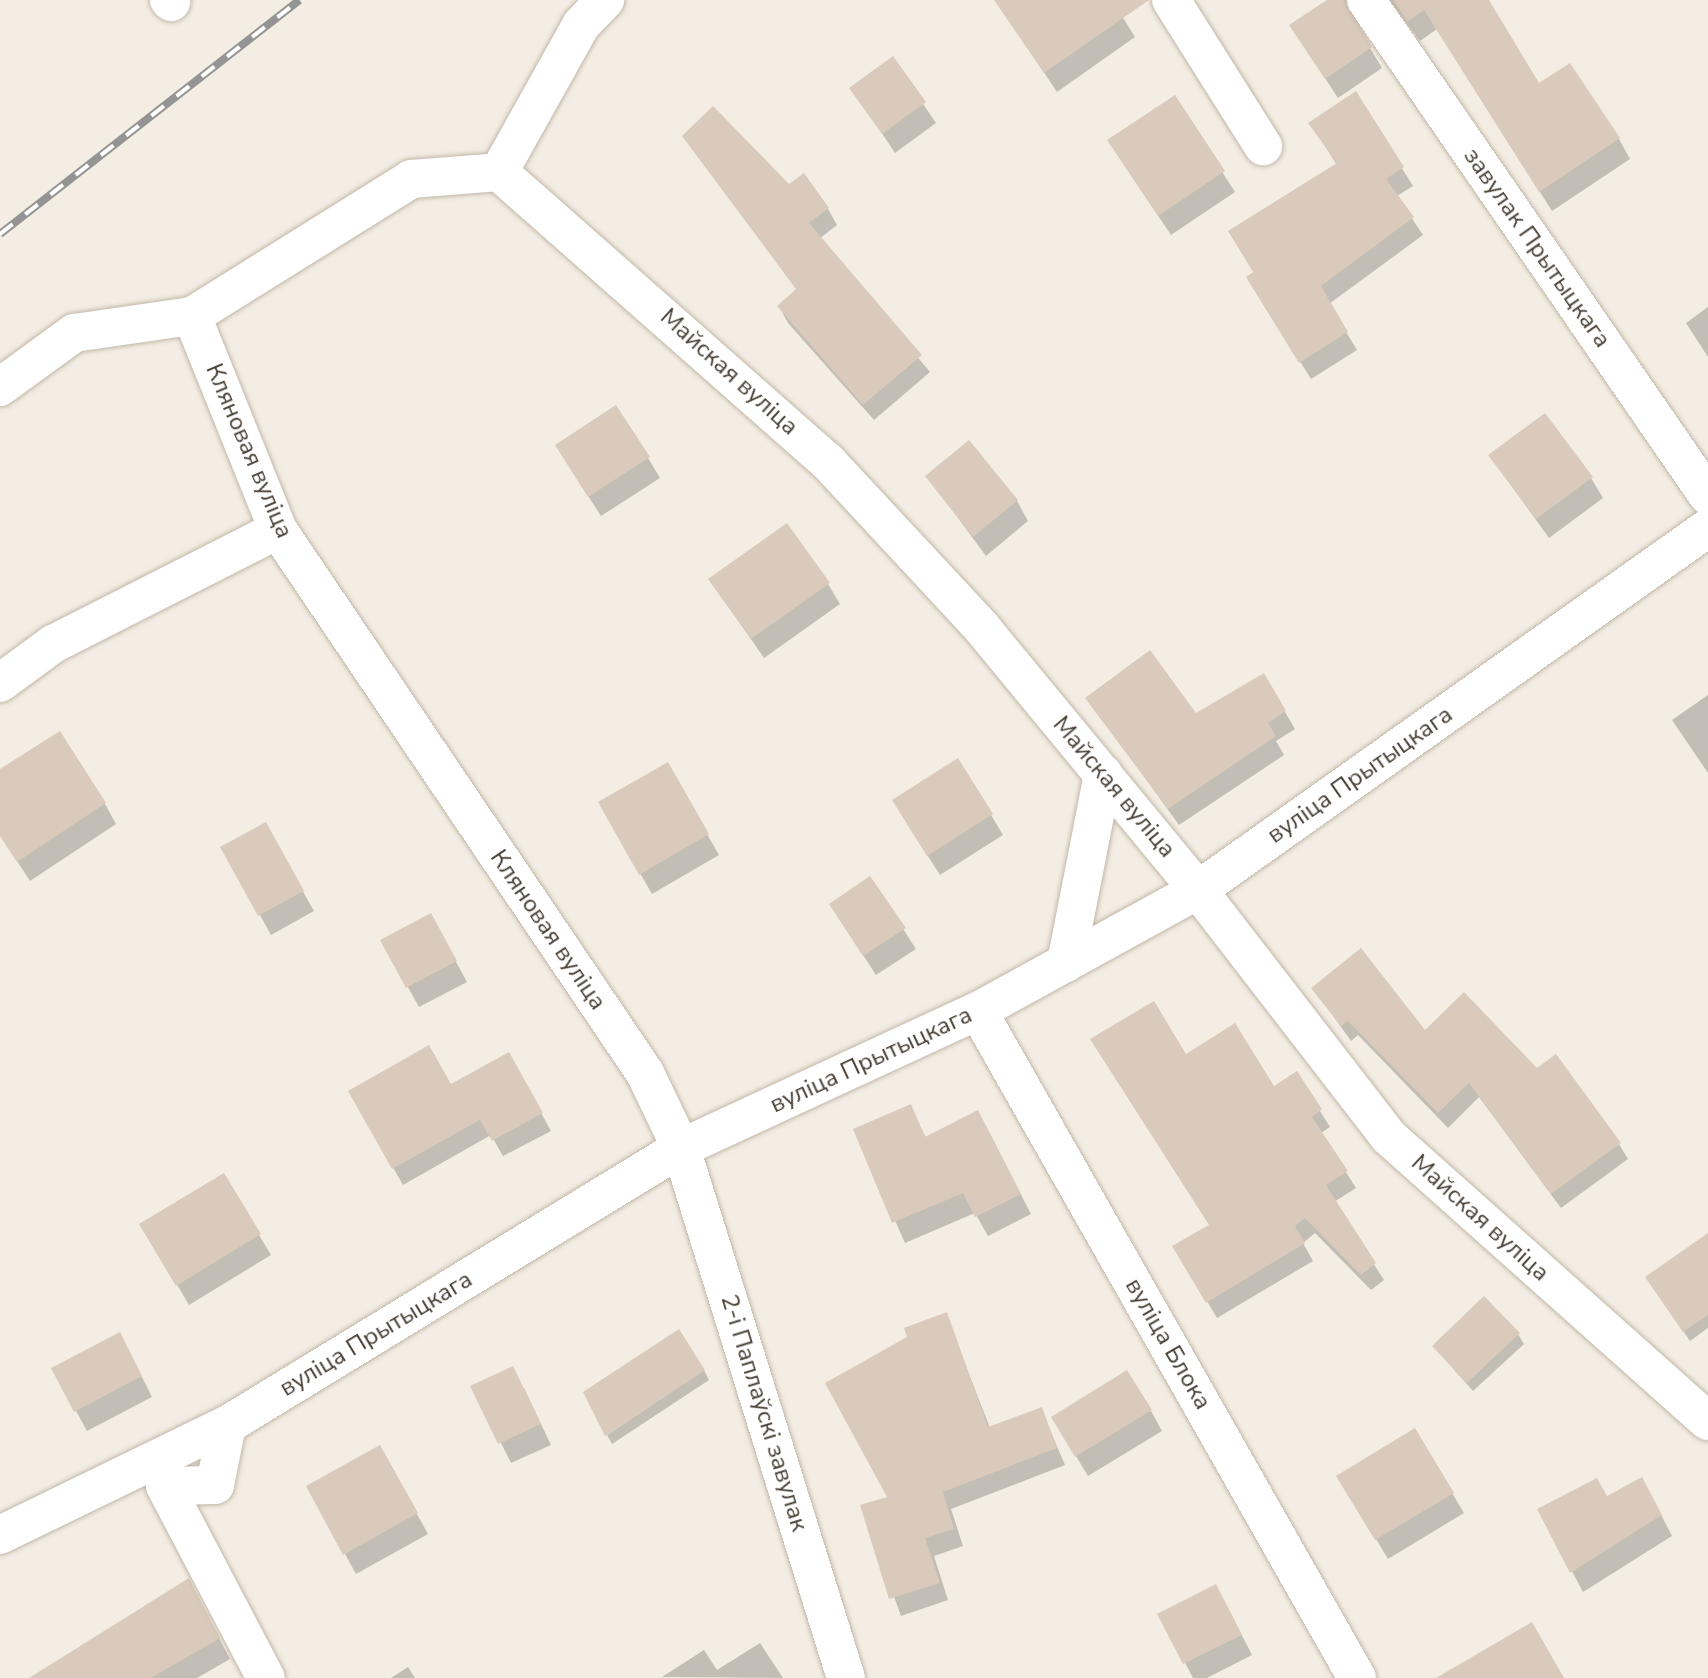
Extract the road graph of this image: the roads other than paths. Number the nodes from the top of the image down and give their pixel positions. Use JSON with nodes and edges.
{"nodes":[{"id":1,"x":606,"y":0,"type":"edge"},
{"id":2,"x":1171,"y":0,"type":"edge"},
{"id":3,"x":1366,"y":0,"type":"edge"},
{"id":4,"x":1263,"y":146,"type":"dead end"},
{"id":5,"x":499,"y":172,"type":"junction"},
{"id":6,"x":192,"y":316,"type":"junction"},
{"id":7,"x":0,"y":387,"type":"edge"},
{"id":8,"x":1708,"y":496,"type":"edge"},
{"id":9,"x":1708,"y":528,"type":"edge"},
{"id":10,"x":278,"y":530,"type":"junction"},
{"id":11,"x":0,"y":683,"type":"edge"},
{"id":12,"x":1103,"y":774,"type":"junction"},
{"id":13,"x":1198,"y":890,"type":"junction"},
{"id":14,"x":1066,"y":963,"type":"junction"},
{"id":15,"x":978,"y":1011,"type":"junction"},
{"id":16,"x":681,"y":1147,"type":"junction"},
{"id":17,"x":1708,"y":1421,"type":"edge"},
{"id":18,"x":227,"y":1425,"type":"junction"},
{"id":19,"x":0,"y":1535,"type":"edge"},
{"id":20,"x":266,"y":1678,"type":"edge"},
{"id":21,"x":846,"y":1678,"type":"edge"},
{"id":22,"x":1357,"y":1678,"type":"edge"}],
"edges":[{"from":1,"to":5,"type":"street"},
{"from":2,"to":4,"type":"street"},
{"from":3,"to":8,"type":"street","name":"завулак Прытыцкага"},
{"from":5,"to":6,"type":"street"},
{"from":5,"to":12,"type":"street","name":"Майская вуліца"},
{"from":6,"to":7,"type":"street"},
{"from":6,"to":10,"type":"street","name":"Кляновая вуліца"},
{"from":9,"to":13,"type":"street","name":"вуліца Прытыцкага"},
{"from":10,"to":11,"type":"street"},
{"from":10,"to":16,"type":"street","name":"Кляновая вуліца"},
{"from":12,"to":13,"type":"street","name":"Майская вуліца"},
{"from":12,"to":14,"type":"street"},
{"from":13,"to":14,"type":"street","name":"вуліца Прытыцкага"},
{"from":13,"to":17,"type":"street","name":"Майская вуліца"},
{"from":14,"to":15,"type":"street","name":"вуліца Прытыцкага"},
{"from":15,"to":16,"type":"street","name":"вуліца Прытыцкага"},
{"from":15,"to":22,"type":"street","name":"вуліца Блока"},
{"from":16,"to":18,"type":"street","name":"вуліца Прытыцкага"},
{"from":16,"to":21,"type":"street","name":"2-і Паплаўскі завулак"},
{"from":18,"to":19,"type":"street","name":"вуліца Прытыцкага"},
{"from":18,"to":20,"type":"street"}]}
